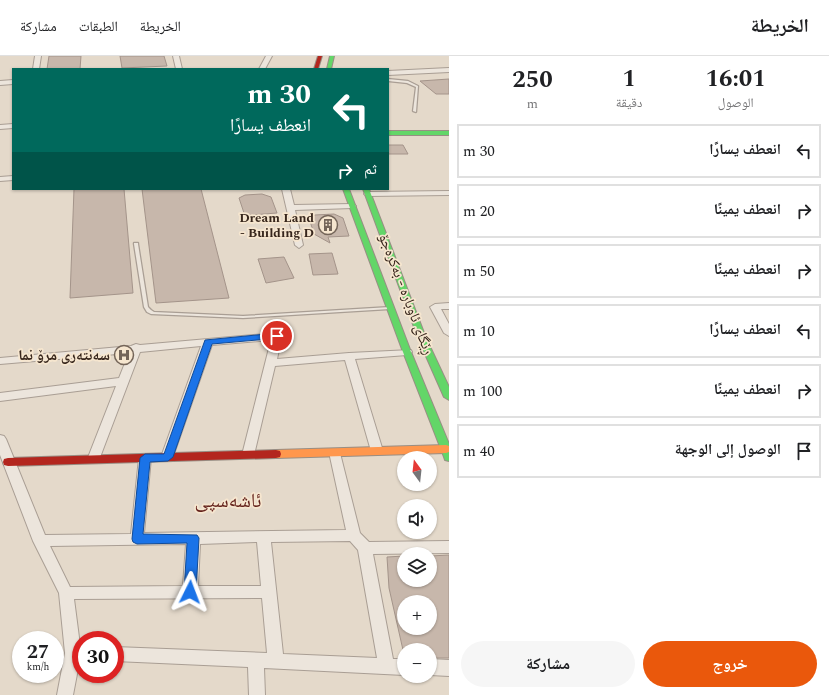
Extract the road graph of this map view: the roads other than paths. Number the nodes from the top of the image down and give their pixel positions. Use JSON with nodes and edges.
{"nodes":[{"id":1,"x":38,"y":56,"type":"edge"},
{"id":2,"x":176,"y":56,"type":"edge"},
{"id":3,"x":269,"y":56,"type":"edge"},
{"id":4,"x":320,"y":56,"type":"edge"},
{"id":5,"x":332,"y":56,"type":"edge"},
{"id":6,"x":36,"y":68,"type":"edge"},
{"id":7,"x":179,"y":68,"type":"edge"},
{"id":8,"x":263,"y":68,"type":"edge"},
{"id":9,"x":318,"y":68,"type":"edge"},
{"id":10,"x":328,"y":68,"type":"edge"},
{"id":11,"x":448,"y":71,"type":"edge"},
{"id":12,"x":389,"y":73,"type":"edge"},
{"id":13,"x":389,"y":80,"type":"edge"},
{"id":14,"x":12,"y":82,"type":"edge"},
{"id":15,"x":0,"y":83,"type":"edge"},
{"id":16,"x":415,"y":111,"type":"dead end"},
{"id":17,"x":12,"y":126,"type":"edge"},
{"id":18,"x":0,"y":127,"type":"edge"},
{"id":19,"x":389,"y":133,"type":"edge"},
{"id":20,"x":449,"y":133,"type":"edge"},
{"id":21,"x":12,"y":178,"type":"edge"},
{"id":22,"x":0,"y":179,"type":"edge"},
{"id":23,"x":286,"y":190,"type":"edge"},
{"id":24,"x":346,"y":190,"type":"edge"},
{"id":25,"x":367,"y":192,"type":"edge"},
{"id":26,"x":449,"y":193,"type":"edge"},
{"id":27,"x":351,"y":203,"type":"junction"},
{"id":28,"x":289,"y":205,"type":"junction"},
{"id":29,"x":136,"y":244,"type":"dead end"},
{"id":30,"x":299,"y":245,"type":"dead end"},
{"id":31,"x":449,"y":306,"type":"edge"},
{"id":32,"x":392,"y":313,"type":"junction"},
{"id":33,"x":415,"y":319,"type":"junction"},
{"id":34,"x":449,"y":334,"type":"edge"},
{"id":35,"x":402,"y":338,"type":"junction"},
{"id":36,"x":422,"y":338,"type":"junction"},
{"id":37,"x":208,"y":341,"type":"junction"},
{"id":38,"x":136,"y":347,"type":"junction"},
{"id":39,"x":407,"y":352,"type":"junction"},
{"id":40,"x":349,"y":356,"type":"junction"},
{"id":41,"x":0,"y":361,"type":"edge"},
{"id":42,"x":272,"y":363,"type":"junction"},
{"id":43,"x":124,"y":381,"type":"junction"},
{"id":44,"x":0,"y":397,"type":"edge"},
{"id":45,"x":449,"y":397,"type":"edge"},
{"id":46,"x":0,"y":439,"type":"edge"},
{"id":47,"x":377,"y":451,"type":"junction"},
{"id":48,"x":336,"y":452,"type":"junction"},
{"id":49,"x":447,"y":453,"type":"edge"},
{"id":50,"x":248,"y":455,"type":"junction"},
{"id":51,"x":168,"y":457,"type":"junction"},
{"id":52,"x":145,"y":458,"type":"junction"},
{"id":53,"x":92,"y":460,"type":"junction"},
{"id":54,"x":8,"y":462,"type":"junction"},
{"id":55,"x":354,"y":535,"type":"junction"},
{"id":56,"x":263,"y":537,"type":"junction"},
{"id":57,"x":193,"y":538,"type":"junction"},
{"id":58,"x":137,"y":539,"type":"junction"},
{"id":59,"x":40,"y":541,"type":"junction"},
{"id":60,"x":449,"y":547,"type":"edge"},
{"id":61,"x":365,"y":548,"type":"junction"},
{"id":62,"x":190,"y":592,"type":"junction"},
{"id":63,"x":269,"y":592,"type":"junction"},
{"id":64,"x":66,"y":593,"type":"junction"},
{"id":65,"x":73,"y":631,"type":"edge"},
{"id":66,"x":124,"y":654,"type":"edge"},
{"id":67,"x":256,"y":659,"type":"junction"},
{"id":68,"x":276,"y":660,"type":"junction"},
{"id":69,"x":386,"y":666,"type":"junction"},
{"id":70,"x":397,"y":667,"type":"edge"},
{"id":71,"x":437,"y":667,"type":"edge"},
{"id":72,"x":449,"y":668,"type":"edge"},
{"id":73,"x":72,"y":670,"type":"edge"},
{"id":74,"x":65,"y":695,"type":"edge"},
{"id":75,"x":257,"y":695,"type":"edge"}],
"edges":[{"from":1,"to":6,"type":"street"},
{"from":2,"to":7,"type":"street"},
{"from":3,"to":8,"type":"street"},
{"from":4,"to":9,"type":"main road"},
{"from":5,"to":10,"type":"main road"},
{"from":11,"to":12,"type":"street"},
{"from":13,"to":16,"type":"lane"},
{"from":14,"to":15,"type":"street"},
{"from":17,"to":18,"type":"street"},
{"from":19,"to":20,"type":"main road"},
{"from":21,"to":22,"type":"street"},
{"from":23,"to":28,"type":"street"},
{"from":24,"to":27,"type":"main road"},
{"from":25,"to":26,"type":"street"},
{"from":25,"to":33,"type":"main road","name":"ڕێگای ئاوبارە - بەکرەجۆ"},
{"from":27,"to":28,"type":"street"},
{"from":27,"to":32,"type":"main road"},
{"from":28,"to":30,"type":"street"},
{"from":29,"to":32,"type":"lane"},
{"from":31,"to":34,"type":"street"},
{"from":32,"to":33,"type":"main road"},
{"from":32,"to":35,"type":"main road"},
{"from":33,"to":36,"type":"main road","name":"ڕێگای ئاوبارە - بەکرەجۆ"},
{"from":35,"to":36,"type":"main road"},
{"from":35,"to":39,"type":"main road"},
{"from":36,"to":45,"type":"main road","name":"ڕێگای ئاوبارە - بەکرەجۆ"},
{"from":37,"to":38,"type":"street"},
{"from":37,"to":42,"type":"street"},
{"from":37,"to":51,"type":"street"},
{"from":38,"to":41,"type":"street"},
{"from":38,"to":43,"type":"street"},
{"from":39,"to":40,"type":"street"},
{"from":39,"to":49,"type":"main road"},
{"from":40,"to":42,"type":"street"},
{"from":40,"to":47,"type":"street"},
{"from":42,"to":50,"type":"street"},
{"from":43,"to":44,"type":"street"},
{"from":43,"to":53,"type":"street"},
{"from":46,"to":54,"type":"street"},
{"from":47,"to":48,"type":"main road"},
{"from":47,"to":49,"type":"main road"},
{"from":48,"to":50,"type":"main road"},
{"from":48,"to":55,"type":"street"},
{"from":50,"to":51,"type":"main road"},
{"from":51,"to":52,"type":"main road"},
{"from":52,"to":53,"type":"main road"},
{"from":52,"to":58,"type":"street"},
{"from":53,"to":54,"type":"main road"},
{"from":54,"to":59,"type":"street"},
{"from":55,"to":56,"type":"street"},
{"from":55,"to":61,"type":"street"},
{"from":56,"to":57,"type":"street"},
{"from":56,"to":63,"type":"street"},
{"from":57,"to":58,"type":"street"},
{"from":57,"to":62,"type":"street"},
{"from":58,"to":59,"type":"street"},
{"from":59,"to":64,"type":"street"},
{"from":60,"to":61,"type":"street"},
{"from":61,"to":69,"type":"street"},
{"from":62,"to":63,"type":"street"},
{"from":62,"to":64,"type":"street"},
{"from":63,"to":68,"type":"street"},
{"from":64,"to":65,"type":"street"},
{"from":66,"to":67,"type":"street"},
{"from":67,"to":68,"type":"street"},
{"from":67,"to":75,"type":"street"},
{"from":68,"to":69,"type":"street"},
{"from":69,"to":70,"type":"street"},
{"from":71,"to":72,"type":"street"},
{"from":73,"to":74,"type":"street"}]}
